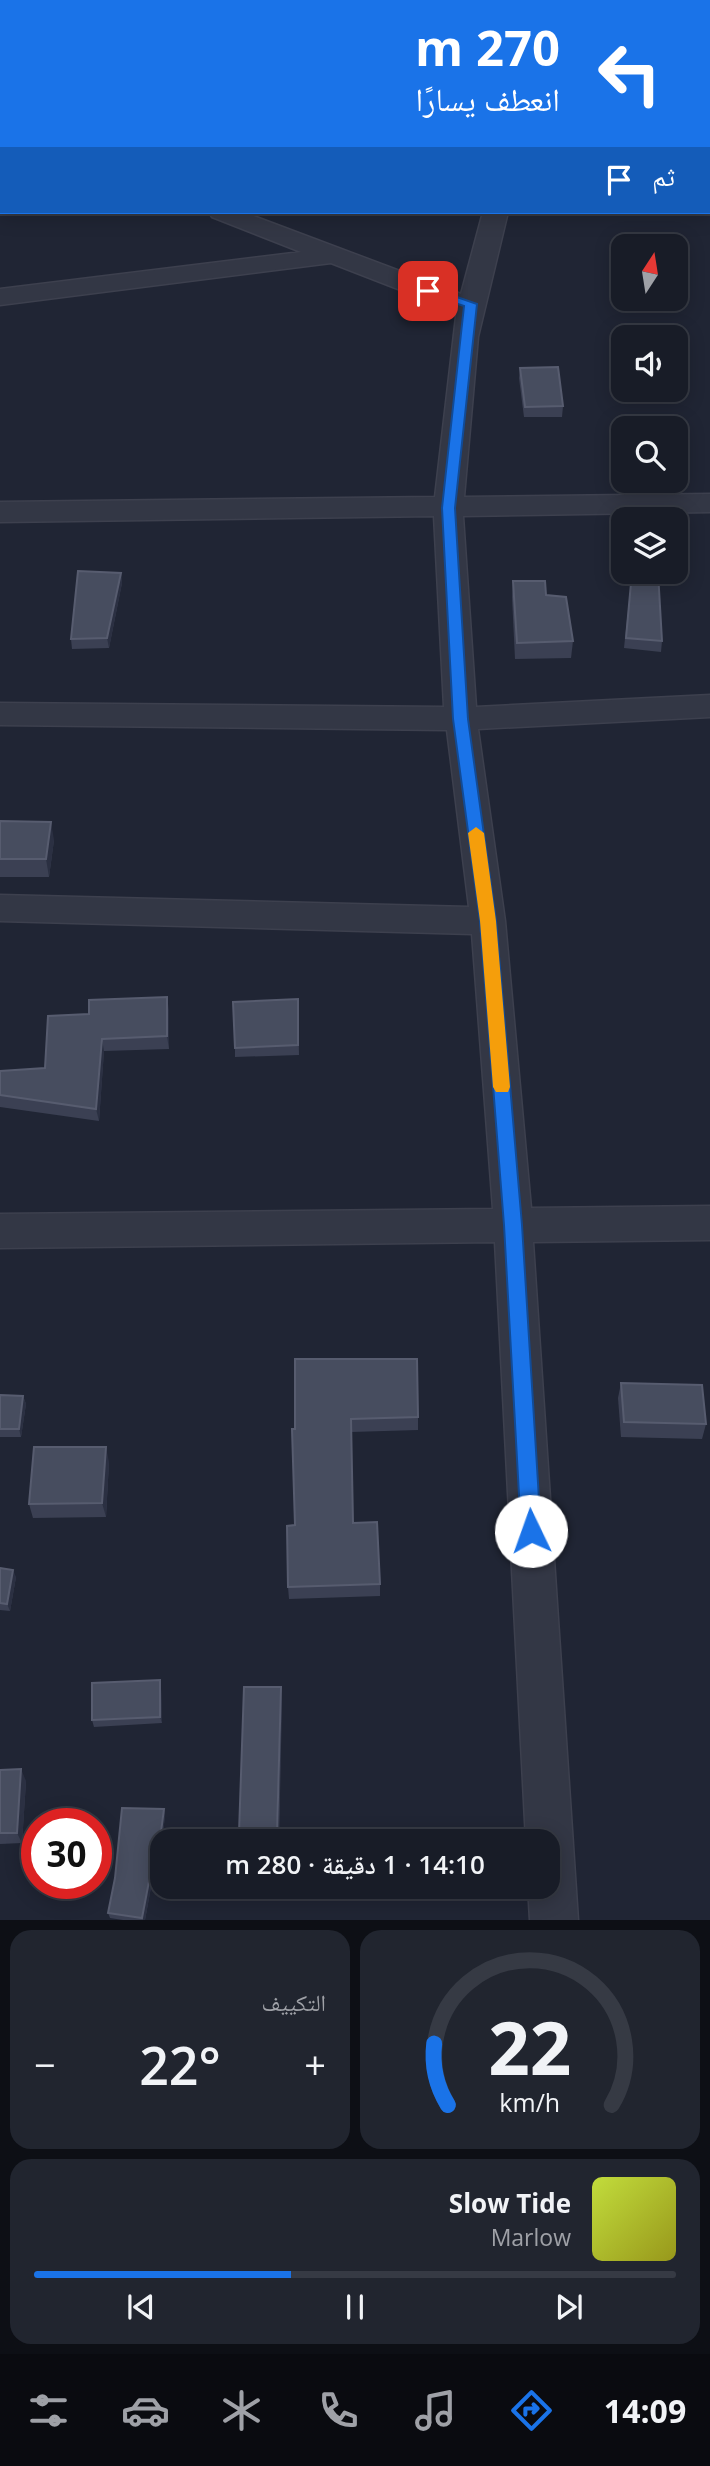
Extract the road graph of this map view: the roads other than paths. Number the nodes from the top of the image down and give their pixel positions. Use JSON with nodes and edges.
{"nodes":[{"id":1,"x":226,"y":214,"type":"edge"},
{"id":2,"x":495,"y":214,"type":"edge"},
{"id":3,"x":335,"y":255,"type":"junction"},
{"id":4,"x":0,"y":297,"type":"edge"},
{"id":5,"x":471,"y":304,"type":"junction"},
{"id":6,"x":710,"y":503,"type":"edge"},
{"id":7,"x":448,"y":508,"type":"junction"},
{"id":8,"x":0,"y":512,"type":"edge"},
{"id":9,"x":710,"y":706,"type":"edge"},
{"id":10,"x":0,"y":714,"type":"edge"},
{"id":11,"x":461,"y":719,"type":"junction"},
{"id":12,"x":0,"y":908,"type":"edge"},
{"id":13,"x":488,"y":921,"type":"junction"},
{"id":14,"x":710,"y":1223,"type":"edge"},
{"id":15,"x":513,"y":1225,"type":"junction"},
{"id":16,"x":0,"y":1231,"type":"edge"},
{"id":17,"x":554,"y":1920,"type":"edge"}],
"edges":[{"from":1,"to":3,"type":"street"},
{"from":2,"to":5,"type":"street"},
{"from":3,"to":4,"type":"street"},
{"from":3,"to":5,"type":"street"},
{"from":5,"to":7,"type":"street"},
{"from":6,"to":7,"type":"street"},
{"from":7,"to":8,"type":"street"},
{"from":7,"to":11,"type":"street"},
{"from":9,"to":11,"type":"street"},
{"from":10,"to":11,"type":"street"},
{"from":11,"to":13,"type":"street"},
{"from":12,"to":13,"type":"street"},
{"from":13,"to":15,"type":"street"},
{"from":14,"to":15,"type":"street"},
{"from":15,"to":16,"type":"street"},
{"from":15,"to":17,"type":"street"}]}
